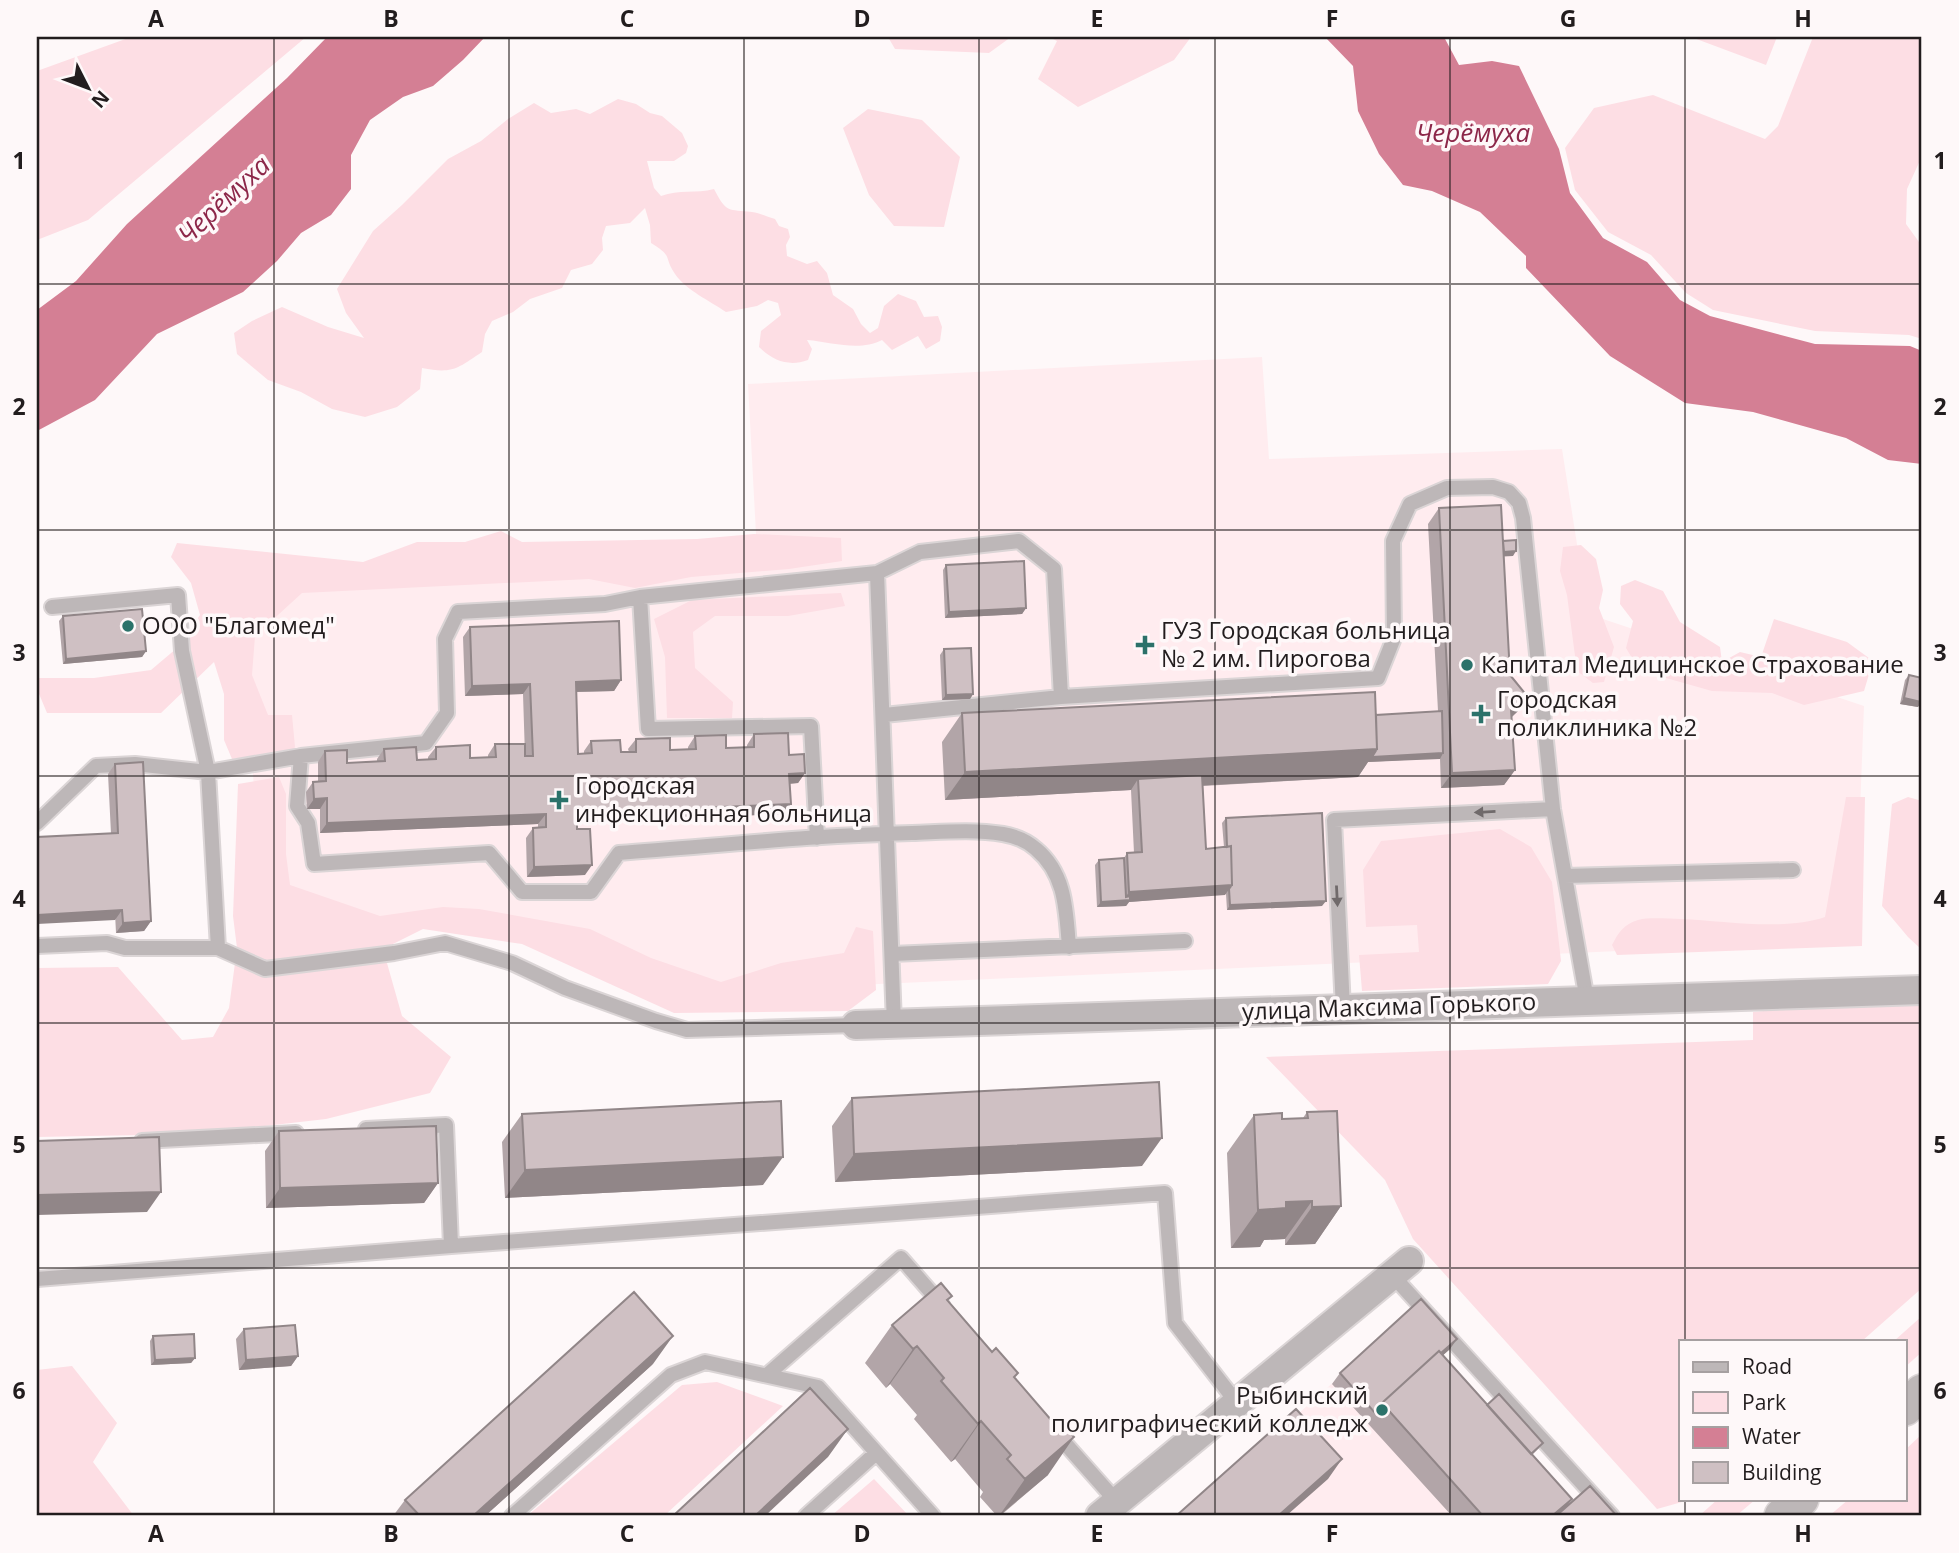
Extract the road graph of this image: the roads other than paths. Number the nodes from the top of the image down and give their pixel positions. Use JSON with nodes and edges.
{"nodes":[{"id":1,"x":877,"y":573,"type":"junction"},
{"id":2,"x":640,"y":597,"type":"junction"},
{"id":3,"x":52,"y":607,"type":"dead end"},
{"id":4,"x":1062,"y":697,"type":"junction"},
{"id":5,"x":884,"y":715,"type":"junction"},
{"id":6,"x":301,"y":756,"type":"junction"},
{"id":7,"x":208,"y":772,"type":"junction"},
{"id":8,"x":1553,"y":809,"type":"junction"},
{"id":9,"x":37,"y":823,"type":"edge"},
{"id":10,"x":887,"y":833,"type":"junction"},
{"id":11,"x":817,"y":838,"type":"junction"},
{"id":12,"x":1793,"y":870,"type":"dead end"},
{"id":13,"x":1565,"y":876,"type":"junction"},
{"id":14,"x":1185,"y":942,"type":"dead end"},
{"id":15,"x":37,"y":946,"type":"edge"},
{"id":16,"x":1069,"y":947,"type":"junction"},
{"id":17,"x":218,"y":948,"type":"junction"},
{"id":18,"x":892,"y":954,"type":"junction"},
{"id":19,"x":1922,"y":990,"type":"edge"},
{"id":20,"x":1587,"y":1000,"type":"junction"},
{"id":21,"x":1343,"y":1009,"type":"junction"},
{"id":22,"x":894,"y":1024,"type":"junction"},
{"id":23,"x":856,"y":1025,"type":"joint"},
{"id":24,"x":350,"y":1130,"type":"edge"},
{"id":25,"x":310,"y":1132,"type":"edge"},
{"id":26,"x":132,"y":1142,"type":"edge"},
{"id":27,"x":451,"y":1246,"type":"junction"},
{"id":28,"x":1401,"y":1269,"type":"joint"},
{"id":29,"x":37,"y":1279,"type":"edge"},
{"id":30,"x":955,"y":1319,"type":"edge"},
{"id":31,"x":767,"y":1375,"type":"junction"},
{"id":32,"x":1922,"y":1392,"type":"edge"},
{"id":33,"x":1237,"y":1404,"type":"junction"},
{"id":34,"x":1906,"y":1407,"type":"edge"},
{"id":35,"x":1045,"y":1421,"type":"edge"},
{"id":36,"x":876,"y":1453,"type":"junction"},
{"id":37,"x":1800,"y":1500,"type":"edge"},
{"id":38,"x":1108,"y":1509,"type":"edge"},
{"id":39,"x":512,"y":1516,"type":"edge"},
{"id":40,"x":806,"y":1516,"type":"edge"},
{"id":41,"x":933,"y":1516,"type":"edge"},
{"id":42,"x":1612,"y":1516,"type":"edge"},
{"id":43,"x":1782,"y":1516,"type":"edge"}],
"edges":[{"from":1,"to":2,"type":"lane"},
{"from":1,"to":4,"type":"lane"},
{"from":1,"to":5,"type":"lane"},
{"from":2,"to":6,"type":"lane"},
{"from":2,"to":11,"type":"lane"},
{"from":3,"to":7,"type":"lane"},
{"from":4,"to":5,"type":"lane"},
{"from":4,"to":8,"type":"lane"},
{"from":5,"to":10,"type":"lane"},
{"from":6,"to":7,"type":"lane"},
{"from":6,"to":11,"type":"lane"},
{"from":7,"to":9,"type":"lane"},
{"from":7,"to":17,"type":"lane"},
{"from":8,"to":13,"type":"lane"},
{"from":8,"to":21,"type":"lane","one_way":true},
{"from":10,"to":11,"type":"lane"},
{"from":10,"to":16,"type":"lane"},
{"from":10,"to":18,"type":"lane"},
{"from":12,"to":13,"type":"lane"},
{"from":13,"to":20,"type":"lane"},
{"from":14,"to":16,"type":"lane"},
{"from":15,"to":17,"type":"lane"},
{"from":16,"to":18,"type":"lane"},
{"from":17,"to":23,"type":"lane"},
{"from":18,"to":22,"type":"lane"},
{"from":19,"to":20,"type":"street","name":"улица Максима Горького"},
{"from":20,"to":21,"type":"street","name":"улица Максима Горького"},
{"from":21,"to":22,"type":"street","name":"улица Максима Горького"},
{"from":22,"to":23,"type":"street","name":"улица Максима Горького"},
{"from":24,"to":27,"type":"lane"},
{"from":25,"to":26,"type":"lane"},
{"from":27,"to":29,"type":"lane"},
{"from":27,"to":33,"type":"lane"},
{"from":28,"to":33,"type":"street"},
{"from":28,"to":42,"type":"lane"},
{"from":30,"to":31,"type":"lane"},
{"from":31,"to":36,"type":"lane"},
{"from":31,"to":39,"type":"lane"},
{"from":32,"to":34,"type":"street"},
{"from":33,"to":38,"type":"street"},
{"from":35,"to":38,"type":"lane"},
{"from":36,"to":40,"type":"lane"},
{"from":36,"to":41,"type":"lane"},
{"from":37,"to":43,"type":"street"}]}
